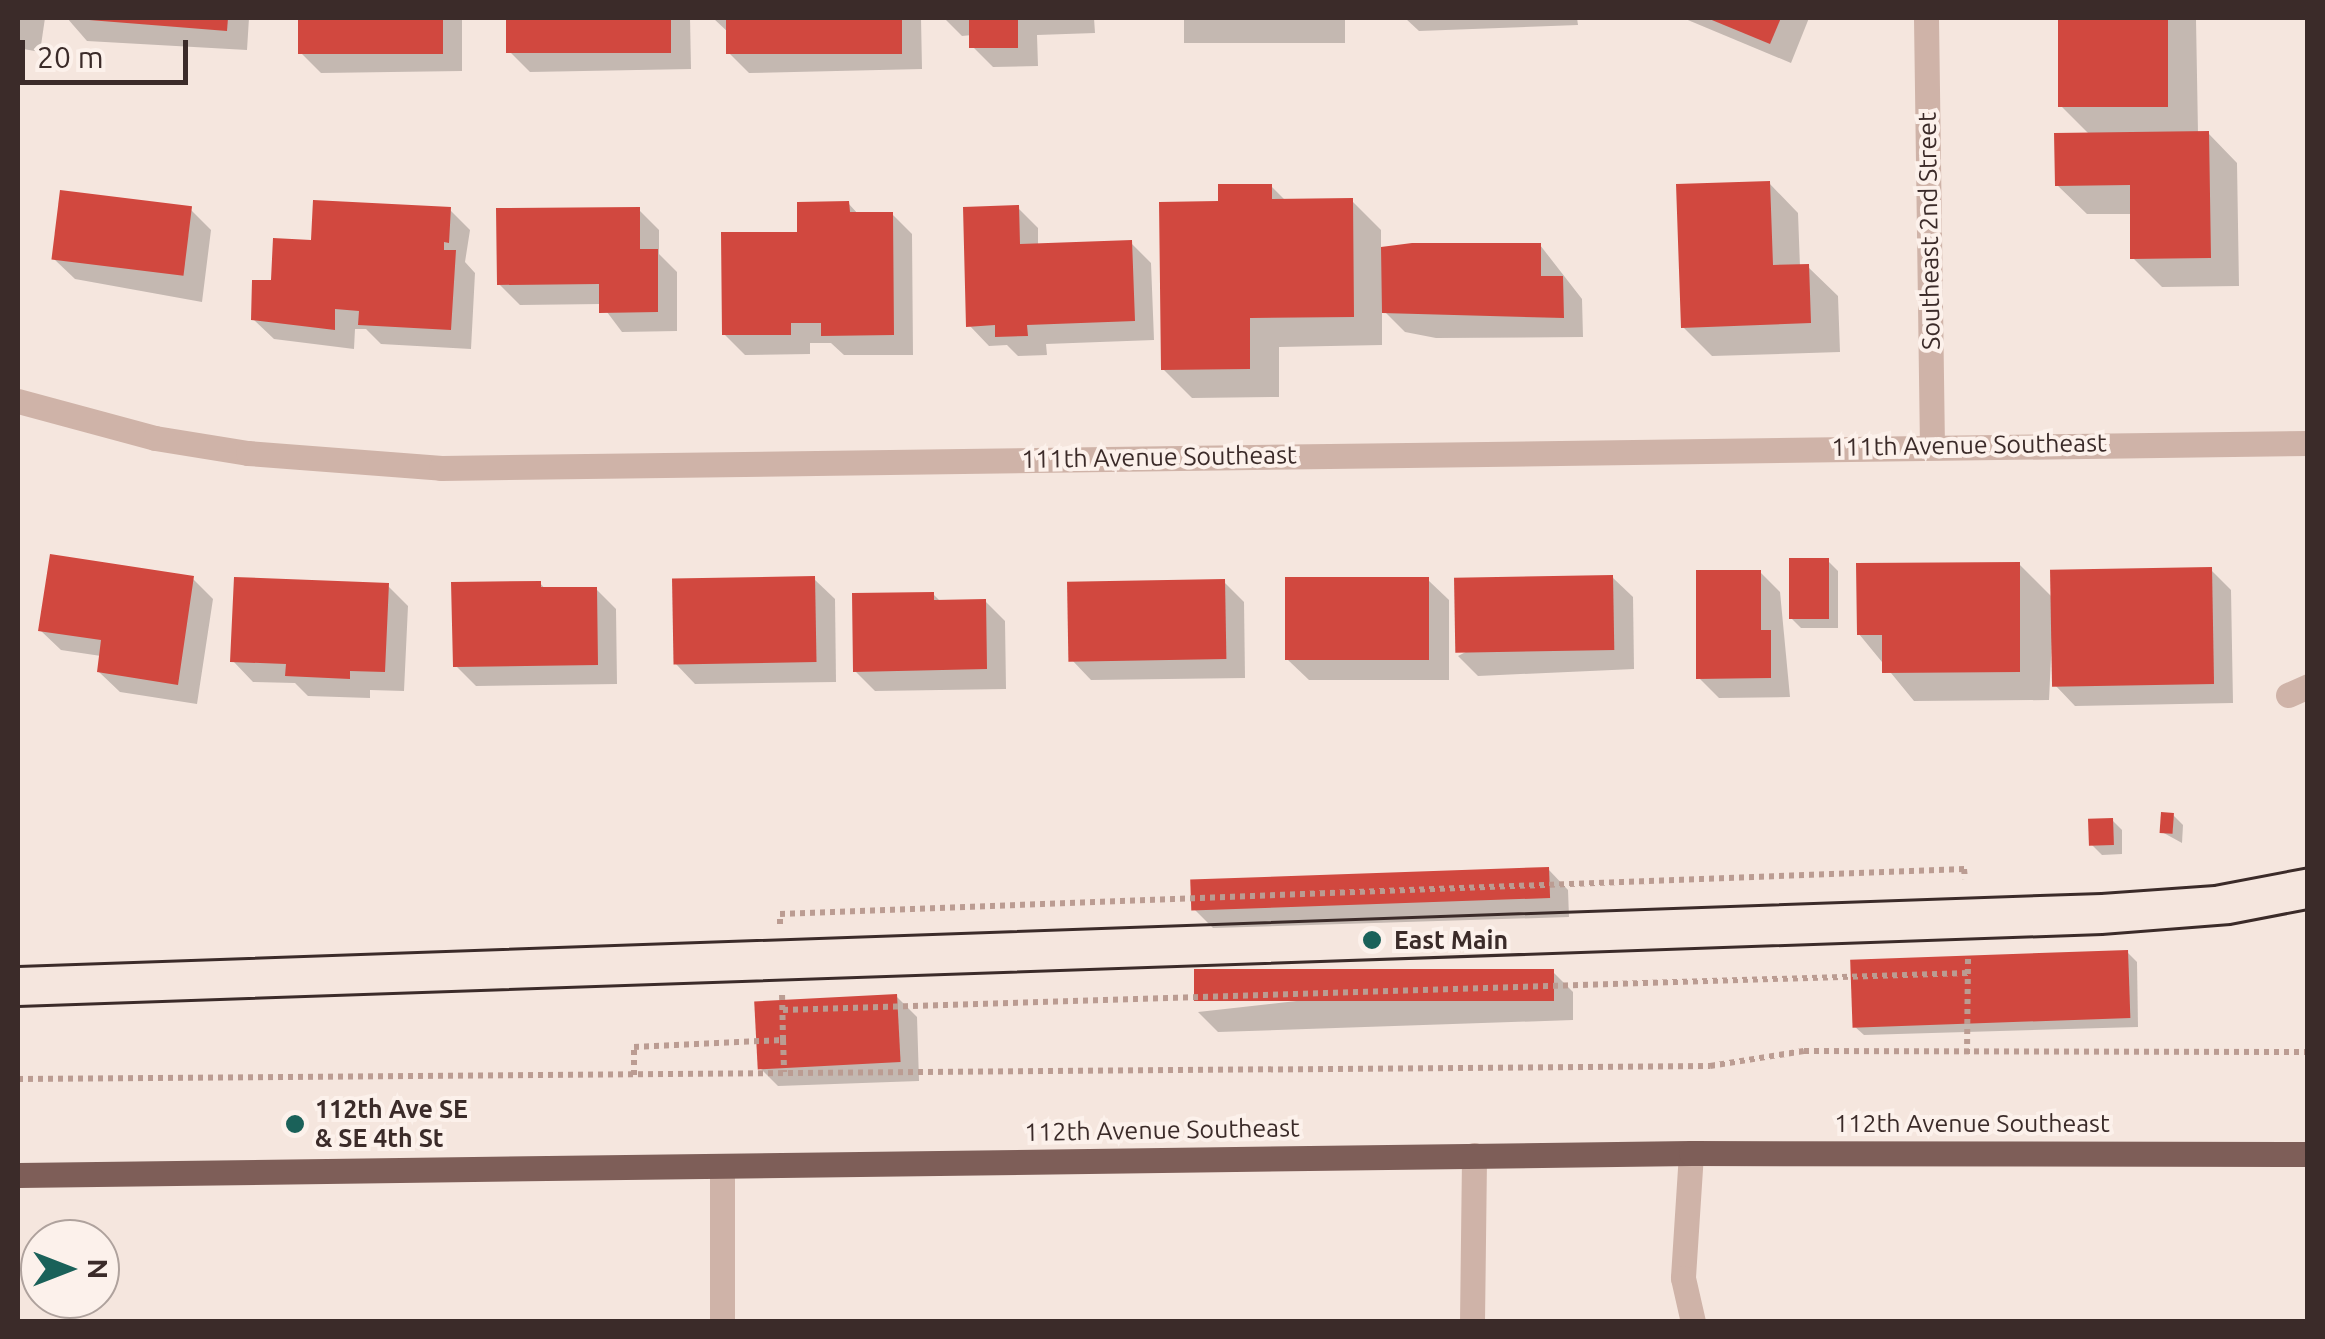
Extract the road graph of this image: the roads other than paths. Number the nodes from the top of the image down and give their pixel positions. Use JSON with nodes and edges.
{"nodes":[{"id":1,"x":1926,"y":18,"type":"edge"},
{"id":2,"x":18,"y":400,"type":"edge"},
{"id":3,"x":2308,"y":443,"type":"edge"},
{"id":4,"x":1932,"y":444,"type":"junction"},
{"id":5,"x":1691,"y":1153,"type":"junction"},
{"id":6,"x":2308,"y":1154,"type":"edge"},
{"id":7,"x":1474,"y":1155,"type":"junction"},
{"id":8,"x":722,"y":1166,"type":"junction"},
{"id":9,"x":18,"y":1175,"type":"edge"},
{"id":10,"x":722,"y":1322,"type":"edge"},
{"id":11,"x":1472,"y":1322,"type":"edge"},
{"id":12,"x":1693,"y":1322,"type":"edge"}],
"edges":[{"from":1,"to":4,"type":"street","name":"Southeast 2nd Street"},
{"from":2,"to":4,"type":"street","name":"111th Avenue Southeast"},
{"from":3,"to":4,"type":"street","name":"111th Avenue Southeast"},
{"from":5,"to":6,"type":"main road","name":"112th Avenue Southeast"},
{"from":5,"to":7,"type":"main road","name":"112th Avenue Southeast"},
{"from":5,"to":12,"type":"street"},
{"from":7,"to":8,"type":"main road","name":"112th Avenue Southeast"},
{"from":7,"to":11,"type":"street"},
{"from":8,"to":9,"type":"main road","name":"112th Avenue Southeast"},
{"from":8,"to":10,"type":"street"}]}
